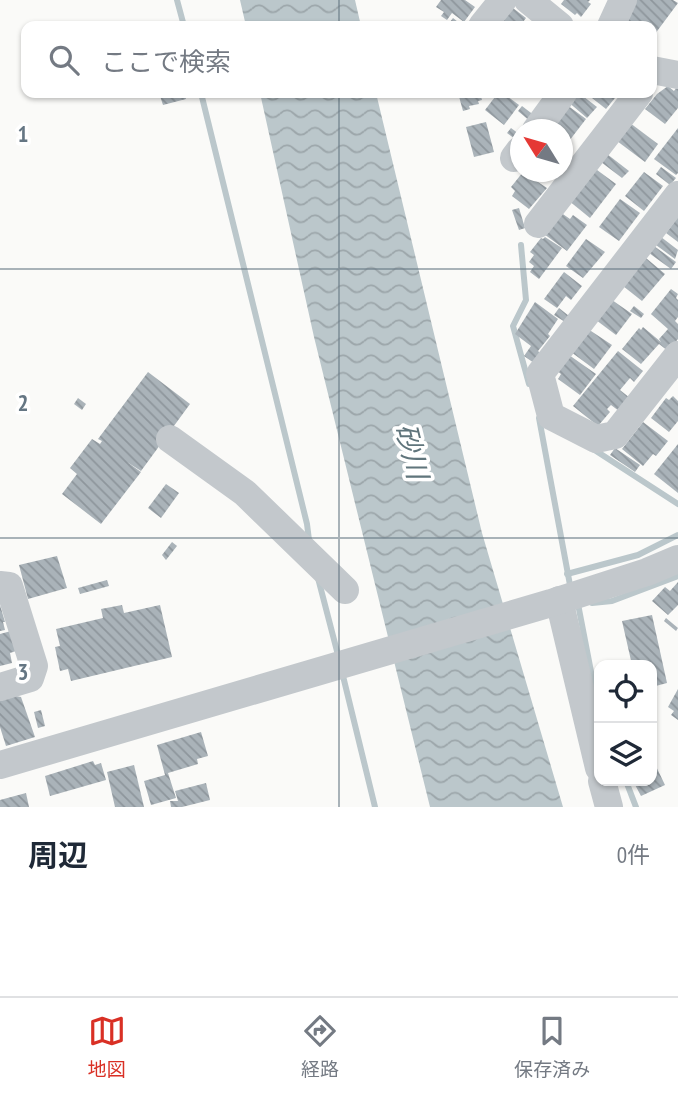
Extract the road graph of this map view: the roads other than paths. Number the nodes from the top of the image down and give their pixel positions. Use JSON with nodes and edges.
{"nodes":[{"id":1,"x":503,"y":0,"type":"edge"},
{"id":2,"x":528,"y":0,"type":"edge"},
{"id":3,"x":623,"y":0,"type":"edge"},
{"id":4,"x":486,"y":21,"type":"edge"},
{"id":5,"x":554,"y":21,"type":"edge"},
{"id":6,"x":613,"y":21,"type":"edge"},
{"id":7,"x":559,"y":98,"type":"edge"},
{"id":8,"x":638,"y":98,"type":"edge"},
{"id":9,"x":544,"y":119,"type":"edge"},
{"id":10,"x":678,"y":195,"type":"edge"},
{"id":11,"x":538,"y":225,"type":"dead end"},
{"id":12,"x":678,"y":355,"type":"edge"},
{"id":13,"x":170,"y":439,"type":"dead end"},
{"id":14,"x":678,"y":559,"type":"edge"},
{"id":15,"x":0,"y":585,"type":"edge"},
{"id":16,"x":345,"y":590,"type":"dead end"},
{"id":17,"x":555,"y":601,"type":"junction"},
{"id":18,"x":0,"y":687,"type":"edge"},
{"id":19,"x":594,"y":749,"type":"edge"},
{"id":20,"x":0,"y":765,"type":"edge"},
{"id":21,"x":603,"y":786,"type":"edge"},
{"id":22,"x":609,"y":807,"type":"edge"}],
"edges":[{"from":1,"to":4,"type":"street"},
{"from":2,"to":5,"type":"street"},
{"from":3,"to":6,"type":"street"},
{"from":7,"to":9,"type":"street"},
{"from":8,"to":11,"type":"street"},
{"from":10,"to":12,"type":"street"},
{"from":13,"to":16,"type":"street"},
{"from":14,"to":17,"type":"street"},
{"from":15,"to":18,"type":"street"},
{"from":17,"to":19,"type":"street"},
{"from":17,"to":20,"type":"street"},
{"from":21,"to":22,"type":"street"}]}
